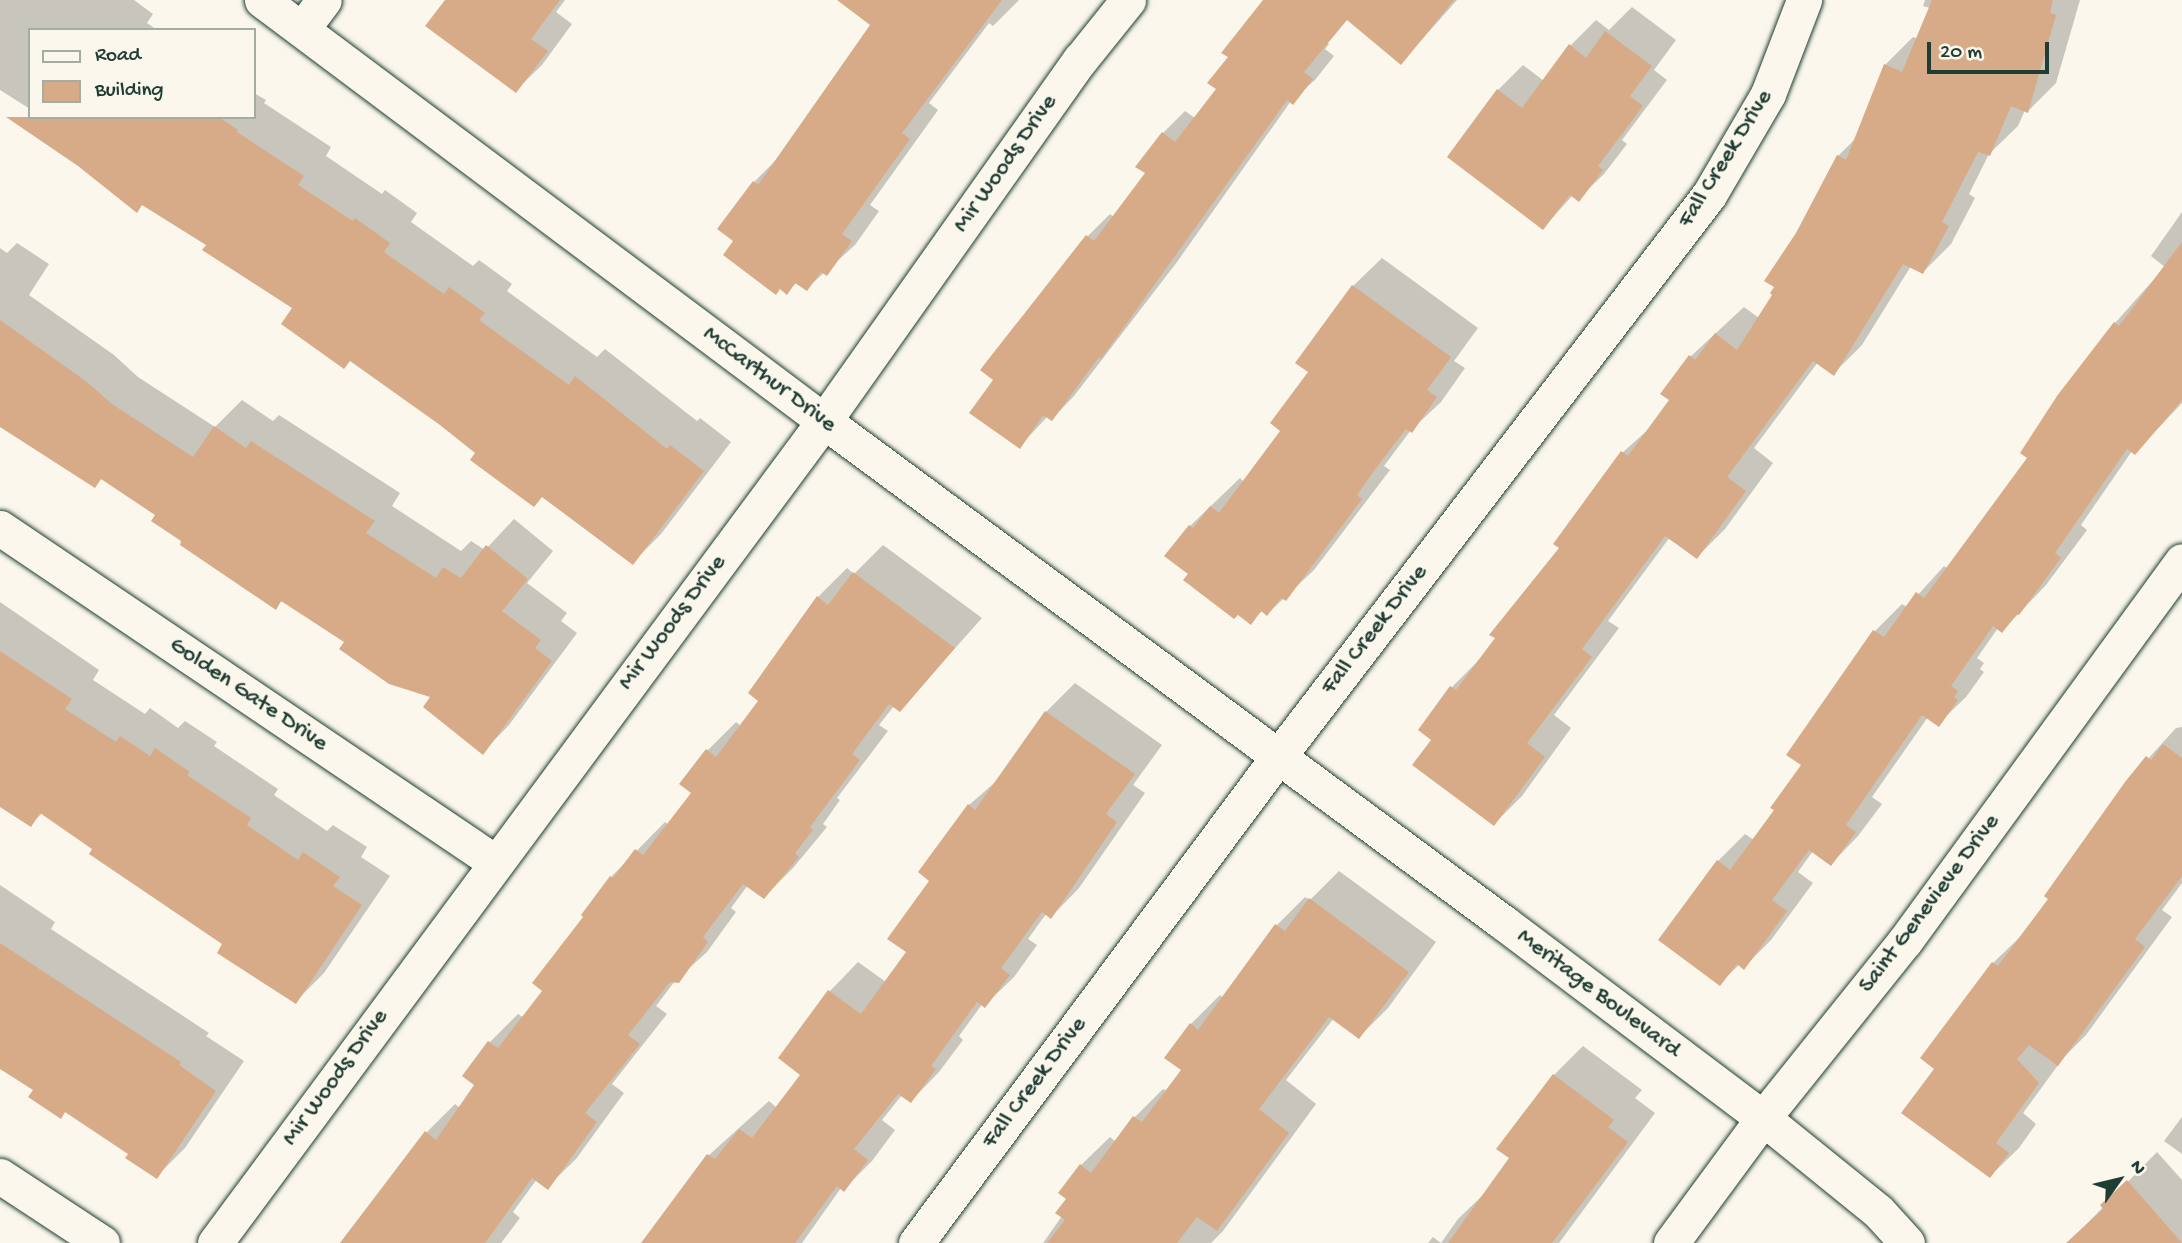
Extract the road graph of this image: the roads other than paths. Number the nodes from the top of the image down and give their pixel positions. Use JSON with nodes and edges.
{"nodes":[{"id":1,"x":262,"y":0,"type":"edge"},
{"id":2,"x":324,"y":0,"type":"edge"},
{"id":3,"x":1128,"y":0,"type":"edge"},
{"id":4,"x":1804,"y":0,"type":"edge"},
{"id":5,"x":302,"y":29,"type":"junction"},
{"id":6,"x":824,"y":421,"type":"junction"},
{"id":7,"x":0,"y":528,"type":"edge"},
{"id":8,"x":2182,"y":561,"type":"edge"},
{"id":9,"x":1278,"y":757,"type":"junction"},
{"id":10,"x":495,"y":862,"type":"junction"},
{"id":11,"x":1763,"y":1118,"type":"junction"},
{"id":12,"x":0,"y":1176,"type":"edge"},
{"id":13,"x":102,"y":1243,"type":"edge"},
{"id":14,"x":215,"y":1243,"type":"edge"},
{"id":15,"x":916,"y":1243,"type":"edge"},
{"id":16,"x":1671,"y":1243,"type":"edge"},
{"id":17,"x":1907,"y":1243,"type":"edge"}],
"edges":[{"from":1,"to":5,"type":"street","name":"McCarthur Drive"},
{"from":2,"to":5,"type":"street"},
{"from":3,"to":6,"type":"street","name":"Mir Woods Drive"},
{"from":4,"to":9,"type":"street","name":"Fall Creek Drive"},
{"from":5,"to":6,"type":"street","name":"McCarthur Drive"},
{"from":6,"to":9,"type":"street","name":"McCarthur Drive"},
{"from":6,"to":10,"type":"street","name":"Mir Woods Drive"},
{"from":7,"to":10,"type":"street","name":"Golden Gate Drive"},
{"from":8,"to":11,"type":"street","name":"Saint Genevieve Drive"},
{"from":9,"to":11,"type":"street","name":"Meritage Boulevard"},
{"from":9,"to":15,"type":"street","name":"Fall Creek Drive"},
{"from":10,"to":14,"type":"street","name":"Mir Woods Drive"},
{"from":11,"to":16,"type":"street","name":"Saint Genevieve Drive"},
{"from":11,"to":17,"type":"street","name":"Meritage Boulevard"},
{"from":12,"to":13,"type":"street"}]}
